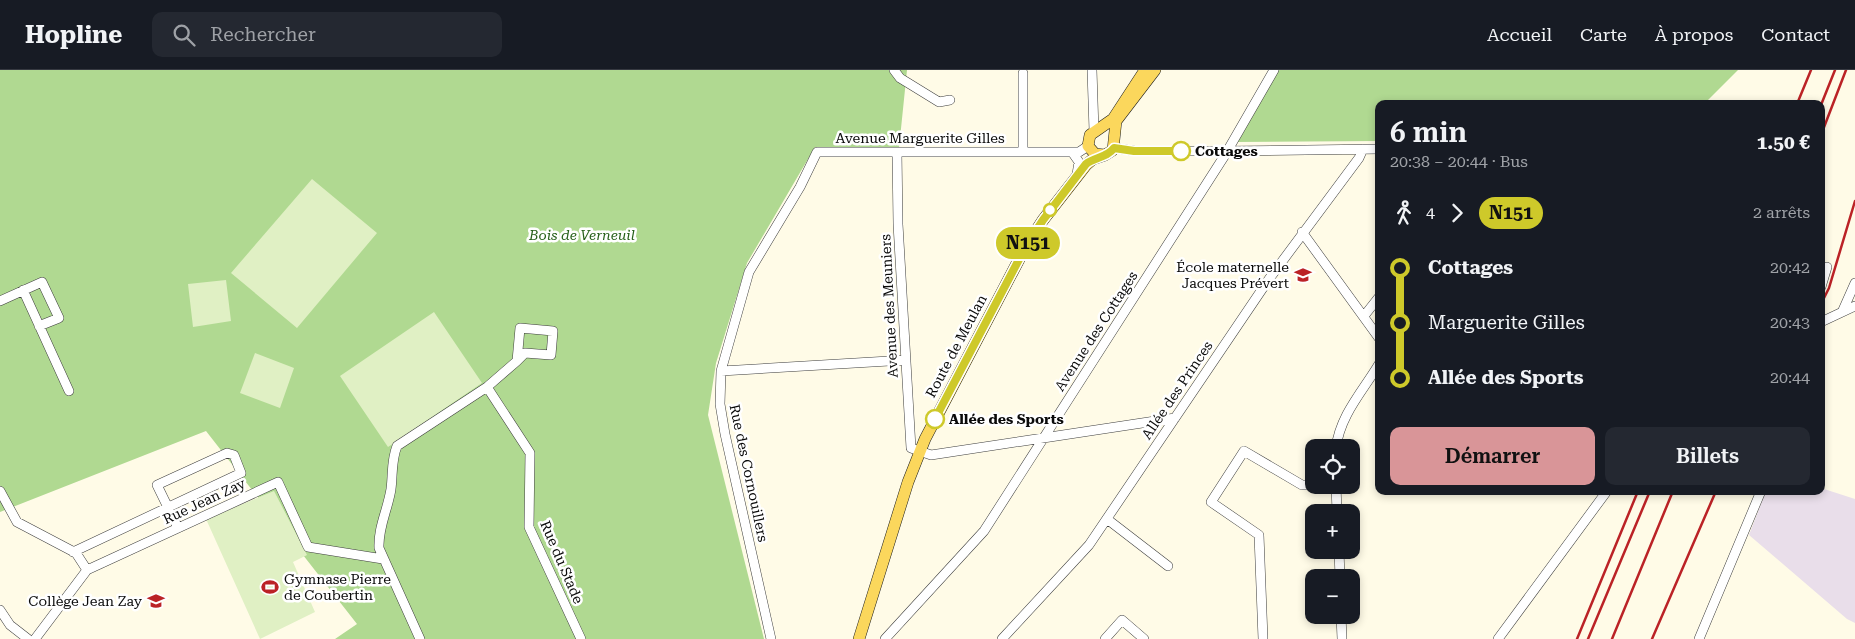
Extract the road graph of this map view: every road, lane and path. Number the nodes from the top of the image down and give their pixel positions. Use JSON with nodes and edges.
{"nodes":[{"id":1,"x":894,"y":70,"type":"edge"},
{"id":2,"x":1092,"y":70,"type":"edge"},
{"id":3,"x":1144,"y":70,"type":"edge"},
{"id":4,"x":1155,"y":70,"type":"edge"},
{"id":5,"x":1274,"y":70,"type":"edge"},
{"id":6,"x":1023,"y":73,"type":"dead end"},
{"id":7,"x":950,"y":100,"type":"dead end"},
{"id":8,"x":1096,"y":130,"type":"junction"},
{"id":9,"x":1089,"y":147,"type":"junction"},
{"id":10,"x":1111,"y":147,"type":"junction"},
{"id":11,"x":1363,"y":148,"type":"junction"},
{"id":12,"x":1375,"y":149,"type":"edge"},
{"id":13,"x":817,"y":152,"type":"joint"},
{"id":14,"x":898,"y":152,"type":"junction"},
{"id":15,"x":1023,"y":152,"type":"junction"},
{"id":16,"x":1072,"y":152,"type":"junction"},
{"id":17,"x":1227,"y":152,"type":"junction"},
{"id":18,"x":1086,"y":164,"type":"junction"},
{"id":19,"x":1077,"y":174,"type":"junction"},
{"id":20,"x":1302,"y":232,"type":"junction"},
{"id":21,"x":1827,"y":267,"type":"dead end"},
{"id":22,"x":1825,"y":274,"type":"edge"},
{"id":23,"x":1855,"y":283,"type":"edge"},
{"id":24,"x":23,"y":290,"type":"junction"},
{"id":25,"x":0,"y":301,"type":"edge"},
{"id":26,"x":1375,"y":302,"type":"edge"},
{"id":27,"x":1855,"y":306,"type":"edge"},
{"id":28,"x":1843,"y":310,"type":"junction"},
{"id":29,"x":1364,"y":316,"type":"junction"},
{"id":30,"x":1825,"y":320,"type":"edge"},
{"id":31,"x":39,"y":326,"type":"junction"},
{"id":32,"x":1375,"y":332,"type":"edge"},
{"id":33,"x":906,"y":360,"type":"junction"},
{"id":34,"x":517,"y":361,"type":"junction"},
{"id":35,"x":1375,"y":370,"type":"edge"},
{"id":36,"x":721,"y":371,"type":"junction"},
{"id":37,"x":487,"y":387,"type":"junction"},
{"id":38,"x":69,"y":391,"type":"dead end"},
{"id":39,"x":1175,"y":418,"type":"junction"},
{"id":40,"x":1043,"y":438,"type":"junction"},
{"id":41,"x":1338,"y":439,"type":"edge"},
{"id":42,"x":922,"y":452,"type":"junction"},
{"id":43,"x":1305,"y":485,"type":"edge"},
{"id":44,"x":0,"y":491,"type":"edge"},
{"id":45,"x":1604,"y":495,"type":"edge"},
{"id":46,"x":1758,"y":495,"type":"edge"},
{"id":47,"x":168,"y":507,"type":"junction"},
{"id":48,"x":1107,"y":518,"type":"junction"},
{"id":49,"x":178,"y":528,"type":"junction"},
{"id":50,"x":73,"y":552,"type":"junction"},
{"id":51,"x":383,"y":559,"type":"junction"},
{"id":52,"x":1168,"y":566,"type":"dead end"},
{"id":53,"x":87,"y":570,"type":"junction"},
{"id":54,"x":0,"y":610,"type":"edge"},
{"id":55,"x":1341,"y":624,"type":"edge"},
{"id":56,"x":28,"y":639,"type":"edge"},
{"id":57,"x":35,"y":639,"type":"edge"},
{"id":58,"x":420,"y":639,"type":"edge"},
{"id":59,"x":580,"y":639,"type":"edge"},
{"id":60,"x":771,"y":639,"type":"edge"},
{"id":61,"x":859,"y":639,"type":"edge"},
{"id":62,"x":865,"y":639,"type":"edge"},
{"id":63,"x":885,"y":639,"type":"edge"},
{"id":64,"x":1002,"y":639,"type":"edge"},
{"id":65,"x":1105,"y":639,"type":"edge"},
{"id":66,"x":1144,"y":639,"type":"edge"},
{"id":67,"x":1263,"y":639,"type":"edge"},
{"id":68,"x":1342,"y":639,"type":"edge"},
{"id":69,"x":1498,"y":639,"type":"edge"},
{"id":70,"x":1699,"y":639,"type":"edge"}],
"edges":[{"from":1,"to":7,"type":"street"},
{"from":2,"to":8,"type":"street"},
{"from":3,"to":8,"type":"main road"},
{"from":4,"to":10,"type":"main road"},
{"from":5,"to":17,"type":"street","name":"Avenue des Cottages"},
{"from":6,"to":15,"type":"street","name":"Avenue Marguerite Gilles"},
{"from":8,"to":9,"type":"main road"},
{"from":8,"to":10,"type":"main road"},
{"from":9,"to":10,"type":"main road"},
{"from":9,"to":16,"type":"street","name":"Avenue Marguerite Gilles"},
{"from":9,"to":18,"type":"main road"},
{"from":10,"to":17,"type":"street"},
{"from":10,"to":18,"type":"main road","name":"Route de Meulan"},
{"from":11,"to":12,"type":"street"},
{"from":11,"to":17,"type":"street"},
{"from":11,"to":20,"type":"street","name":"Allée des Princes"},
{"from":13,"to":14,"type":"street","name":"Avenue Marguerite Gilles"},
{"from":13,"to":36,"type":"street","name":"Rue des Cornouillers"},
{"from":14,"to":15,"type":"street","name":"Avenue Marguerite Gilles"},
{"from":14,"to":33,"type":"street","name":"Avenue des Meuniers"},
{"from":15,"to":16,"type":"street","name":"Avenue Marguerite Gilles"},
{"from":16,"to":19,"type":"street"},
{"from":17,"to":40,"type":"street","name":"Avenue des Cottages"},
{"from":18,"to":19,"type":"main road","name":"Route de Meulan"},
{"from":19,"to":42,"type":"main road","name":"Route de Meulan"},
{"from":20,"to":29,"type":"street"},
{"from":20,"to":39,"type":"street","name":"Allée des Princes"},
{"from":21,"to":22,"type":"street"},
{"from":23,"to":28,"type":"street"},
{"from":24,"to":25,"type":"street"},
{"from":24,"to":31,"type":"street"},
{"from":24,"to":31,"type":"street"},
{"from":26,"to":29,"type":"street"},
{"from":27,"to":28,"type":"street"},
{"from":28,"to":30,"type":"street"},
{"from":29,"to":32,"type":"street"},
{"from":31,"to":38,"type":"street"},
{"from":33,"to":36,"type":"street"},
{"from":33,"to":42,"type":"street","name":"Avenue des Meuniers"},
{"from":34,"to":34,"type":"street"},
{"from":34,"to":37,"type":"street"},
{"from":35,"to":41,"type":"street"},
{"from":36,"to":60,"type":"street","name":"Rue des Cornouillers"},
{"from":37,"to":51,"type":"street"},
{"from":37,"to":59,"type":"street","name":"Rue du Stade"},
{"from":39,"to":40,"type":"street"},
{"from":39,"to":48,"type":"street","name":"Allée des Princes"},
{"from":40,"to":42,"type":"street"},
{"from":40,"to":63,"type":"street","name":"Avenue des Cottages"},
{"from":42,"to":61,"type":"main road","name":"Route de Meulan"},
{"from":42,"to":62,"type":"main road","name":"Route de Meulan"},
{"from":43,"to":67,"type":"street"},
{"from":44,"to":50,"type":"street"},
{"from":45,"to":69,"type":"street"},
{"from":46,"to":70,"type":"street"},
{"from":47,"to":47,"type":"street"},
{"from":47,"to":49,"type":"street"},
{"from":47,"to":50,"type":"street"},
{"from":48,"to":52,"type":"street"},
{"from":48,"to":64,"type":"street","name":"Allée des Princes"},
{"from":49,"to":51,"type":"street","name":"Rue Jean Zay"},
{"from":49,"to":53,"type":"street","name":"Rue Jean Zay"},
{"from":50,"to":53,"type":"street"},
{"from":51,"to":58,"type":"street"},
{"from":53,"to":57,"type":"street","name":"Rue Jean Zay"},
{"from":54,"to":56,"type":"street"},
{"from":55,"to":68,"type":"street"},
{"from":65,"to":66,"type":"street"}]}
